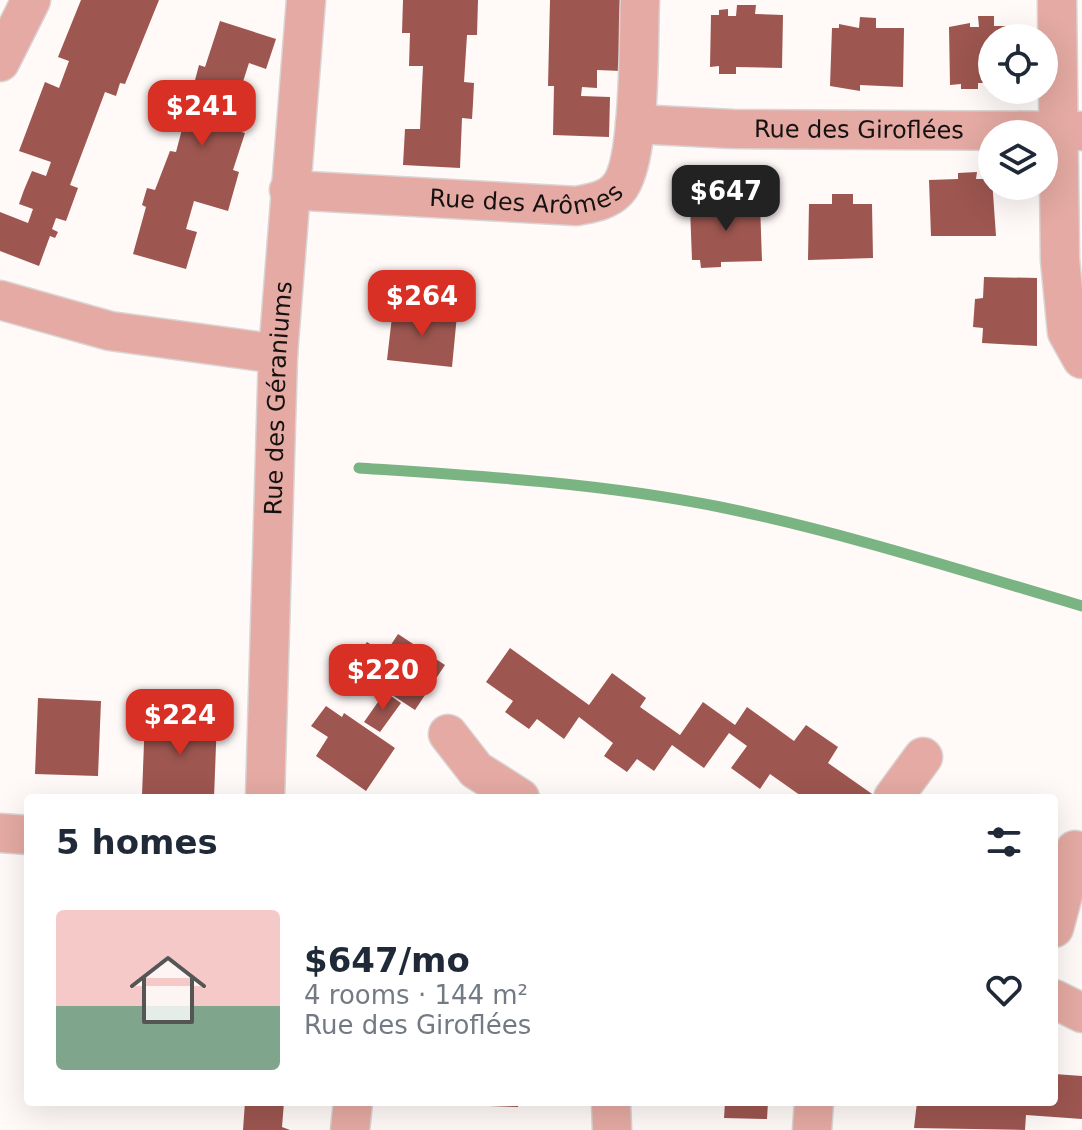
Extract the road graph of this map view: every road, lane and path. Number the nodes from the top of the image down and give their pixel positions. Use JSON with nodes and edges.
{"nodes":[{"id":1,"x":31,"y":0,"type":"edge"},
{"id":2,"x":306,"y":0,"type":"edge"},
{"id":3,"x":640,"y":0,"type":"edge"},
{"id":4,"x":1057,"y":0,"type":"edge"},
{"id":5,"x":0,"y":62,"type":"edge"},
{"id":6,"x":635,"y":124,"type":"junction"},
{"id":7,"x":1069,"y":131,"type":"edge"},
{"id":8,"x":289,"y":190,"type":"junction"},
{"id":9,"x":0,"y":300,"type":"edge"},
{"id":10,"x":278,"y":354,"type":"junction"},
{"id":11,"x":1082,"y":359,"type":"edge"},
{"id":12,"x":448,"y":734,"type":"dead end"},
{"id":13,"x":923,"y":757,"type":"dead end"},
{"id":14,"x":265,"y":794,"type":"edge"},
{"id":15,"x":514,"y":794,"type":"edge"},
{"id":16,"x":896,"y":794,"type":"edge"},
{"id":17,"x":1075,"y":850,"type":"dead end"},
{"id":18,"x":1058,"y":913,"type":"edge"},
{"id":19,"x":1058,"y":1001,"type":"edge"},
{"id":20,"x":1082,"y":1013,"type":"edge"},
{"id":21,"x":353,"y":1106,"type":"edge"},
{"id":22,"x":611,"y":1106,"type":"edge"},
{"id":23,"x":814,"y":1106,"type":"edge"},
{"id":24,"x":350,"y":1130,"type":"edge"},
{"id":25,"x":612,"y":1130,"type":"edge"},
{"id":26,"x":812,"y":1130,"type":"edge"}],
"edges":[{"from":1,"to":5,"type":"street"},
{"from":2,"to":8,"type":"street","name":"Rue des Géraniums"},
{"from":3,"to":6,"type":"street","name":"Rue des Arômes"},
{"from":4,"to":7,"type":"street"},
{"from":6,"to":7,"type":"street","name":"Rue des Giroflées"},
{"from":6,"to":8,"type":"street","name":"Rue des Arômes"},
{"from":7,"to":11,"type":"street"},
{"from":8,"to":10,"type":"street","name":"Rue des Géraniums"},
{"from":9,"to":10,"type":"street"},
{"from":10,"to":14,"type":"street","name":"Rue des Géraniums"},
{"from":12,"to":15,"type":"street"},
{"from":13,"to":16,"type":"street"},
{"from":17,"to":18,"type":"street"},
{"from":19,"to":20,"type":"street"},
{"from":21,"to":24,"type":"street"},
{"from":22,"to":25,"type":"street"},
{"from":23,"to":26,"type":"street"}]}
